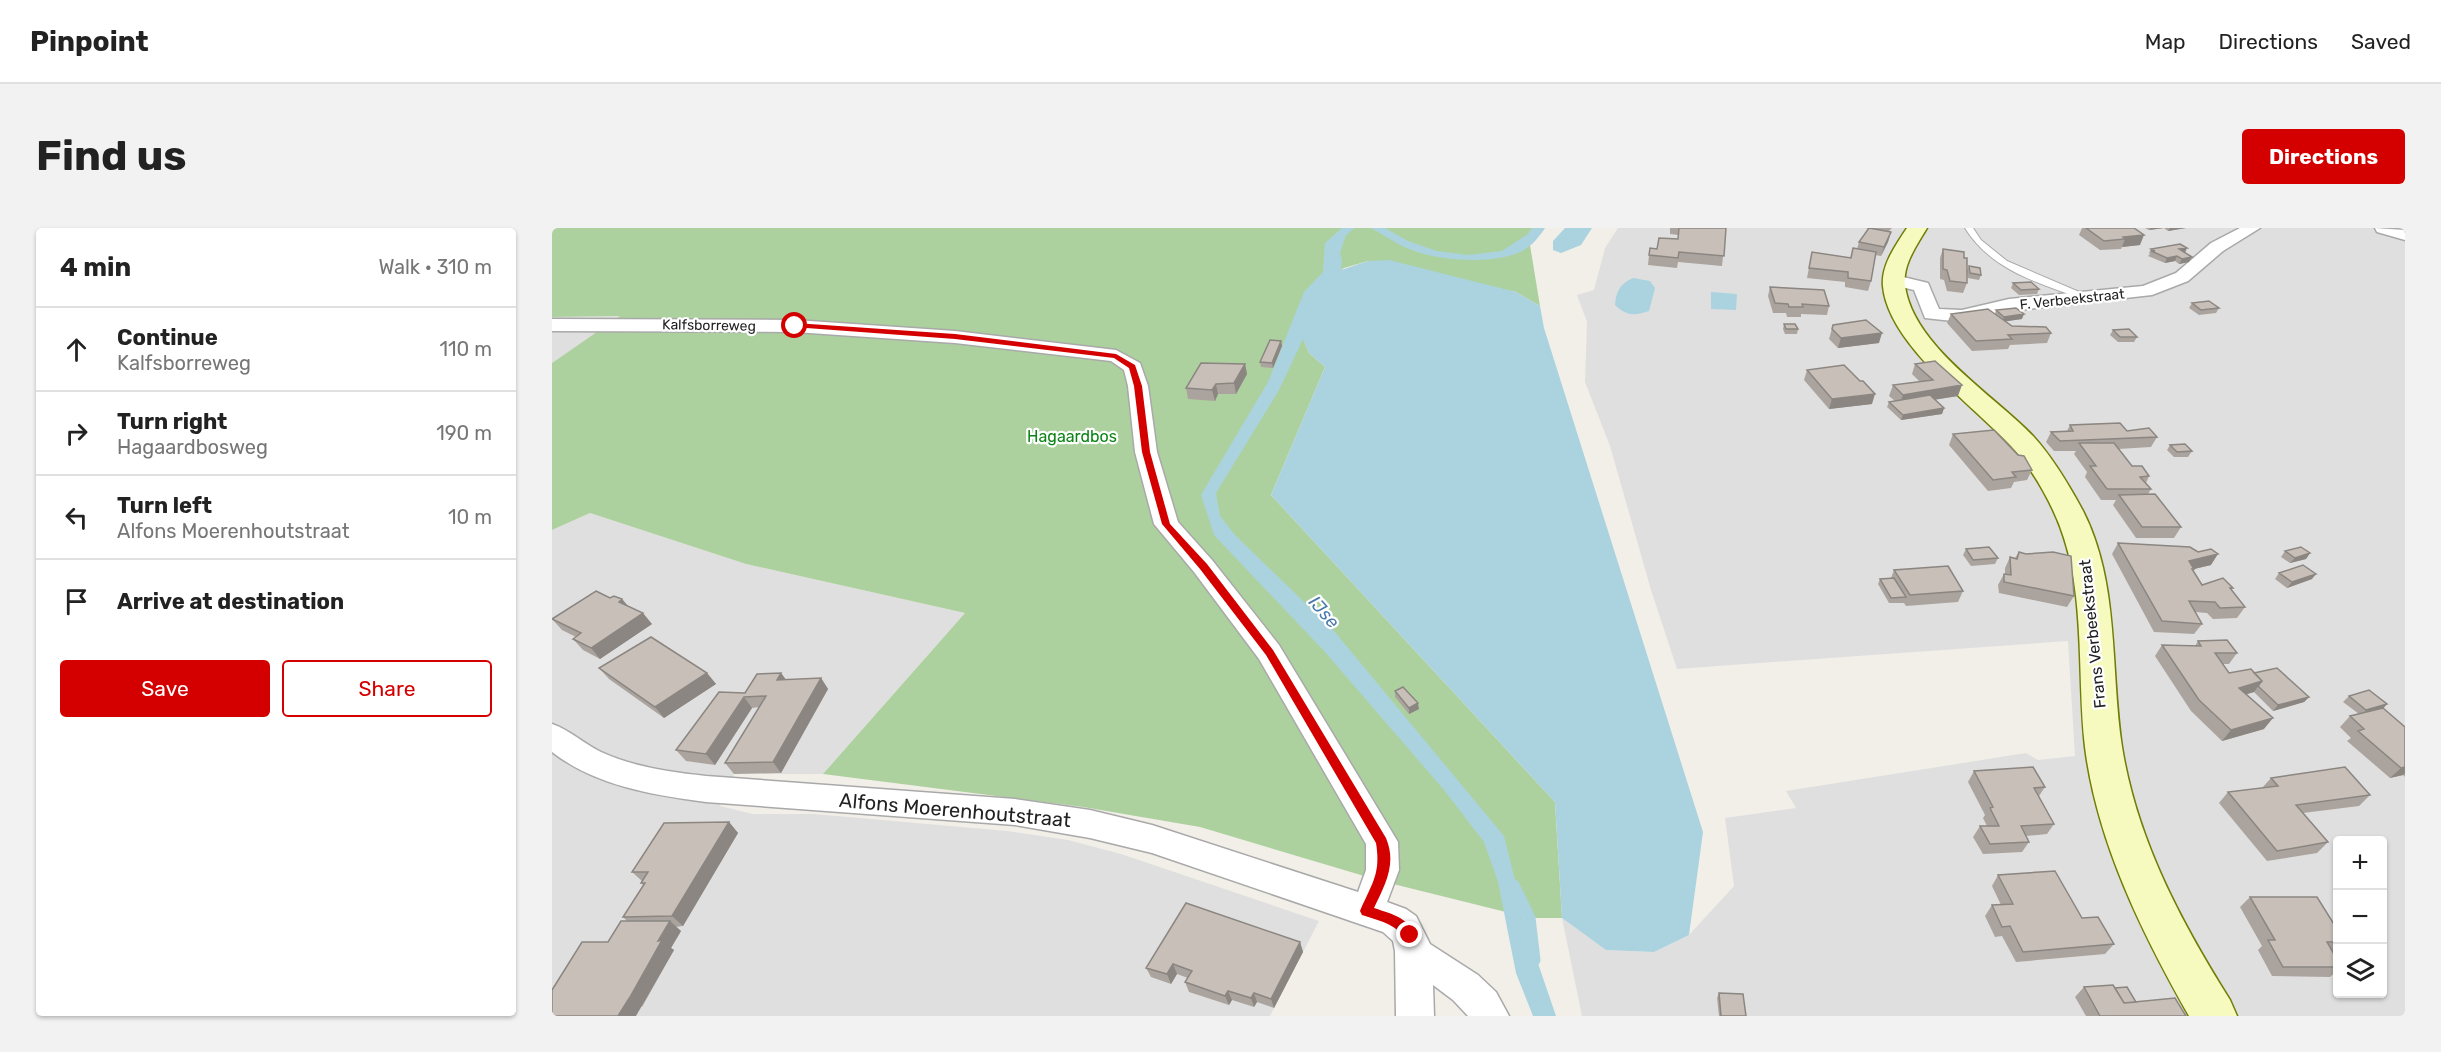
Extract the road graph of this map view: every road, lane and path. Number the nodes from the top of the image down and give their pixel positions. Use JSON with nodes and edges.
{"nodes":[{"id":1,"x":1917,"y":228,"type":"edge"},
{"id":2,"x":1969,"y":228,"type":"edge"},
{"id":3,"x":2252,"y":228,"type":"edge"},
{"id":4,"x":2383,"y":228,"type":"edge"},
{"id":5,"x":2405,"y":235,"type":"edge"},
{"id":6,"x":1895,"y":280,"type":"junction"},
{"id":7,"x":2086,"y":297,"type":"junction"},
{"id":8,"x":552,"y":325,"type":"edge"},
{"id":9,"x":552,"y":736,"type":"edge"},
{"id":10,"x":1366,"y":911,"type":"junction"},
{"id":11,"x":1413,"y":954,"type":"junction"},
{"id":12,"x":1415,"y":1016,"type":"edge"},
{"id":13,"x":1490,"y":1016,"type":"edge"},
{"id":14,"x":2214,"y":1016,"type":"edge"}],
"edges":[{"from":1,"to":6,"type":"main road","name":"Frans Verbeekstraat"},
{"from":2,"to":7,"type":"lane"},
{"from":3,"to":7,"type":"street","name":"F. Verbeekstraat"},
{"from":4,"to":5,"type":"street"},
{"from":6,"to":7,"type":"street","name":"F. Verbeekstraat"},
{"from":6,"to":14,"type":"main road","name":"Frans Verbeekstraat"},
{"from":8,"to":10,"type":"street","name":"Kalfsborreweg"},
{"from":9,"to":10,"type":"street","name":"Alfons Moerenhoutstraat"},
{"from":10,"to":11,"type":"street","name":"Alfons Moerenhoutstraat"},
{"from":11,"to":12,"type":"street","name":"Alfons Moerenhoutstraat"},
{"from":11,"to":13,"type":"street"}]}
